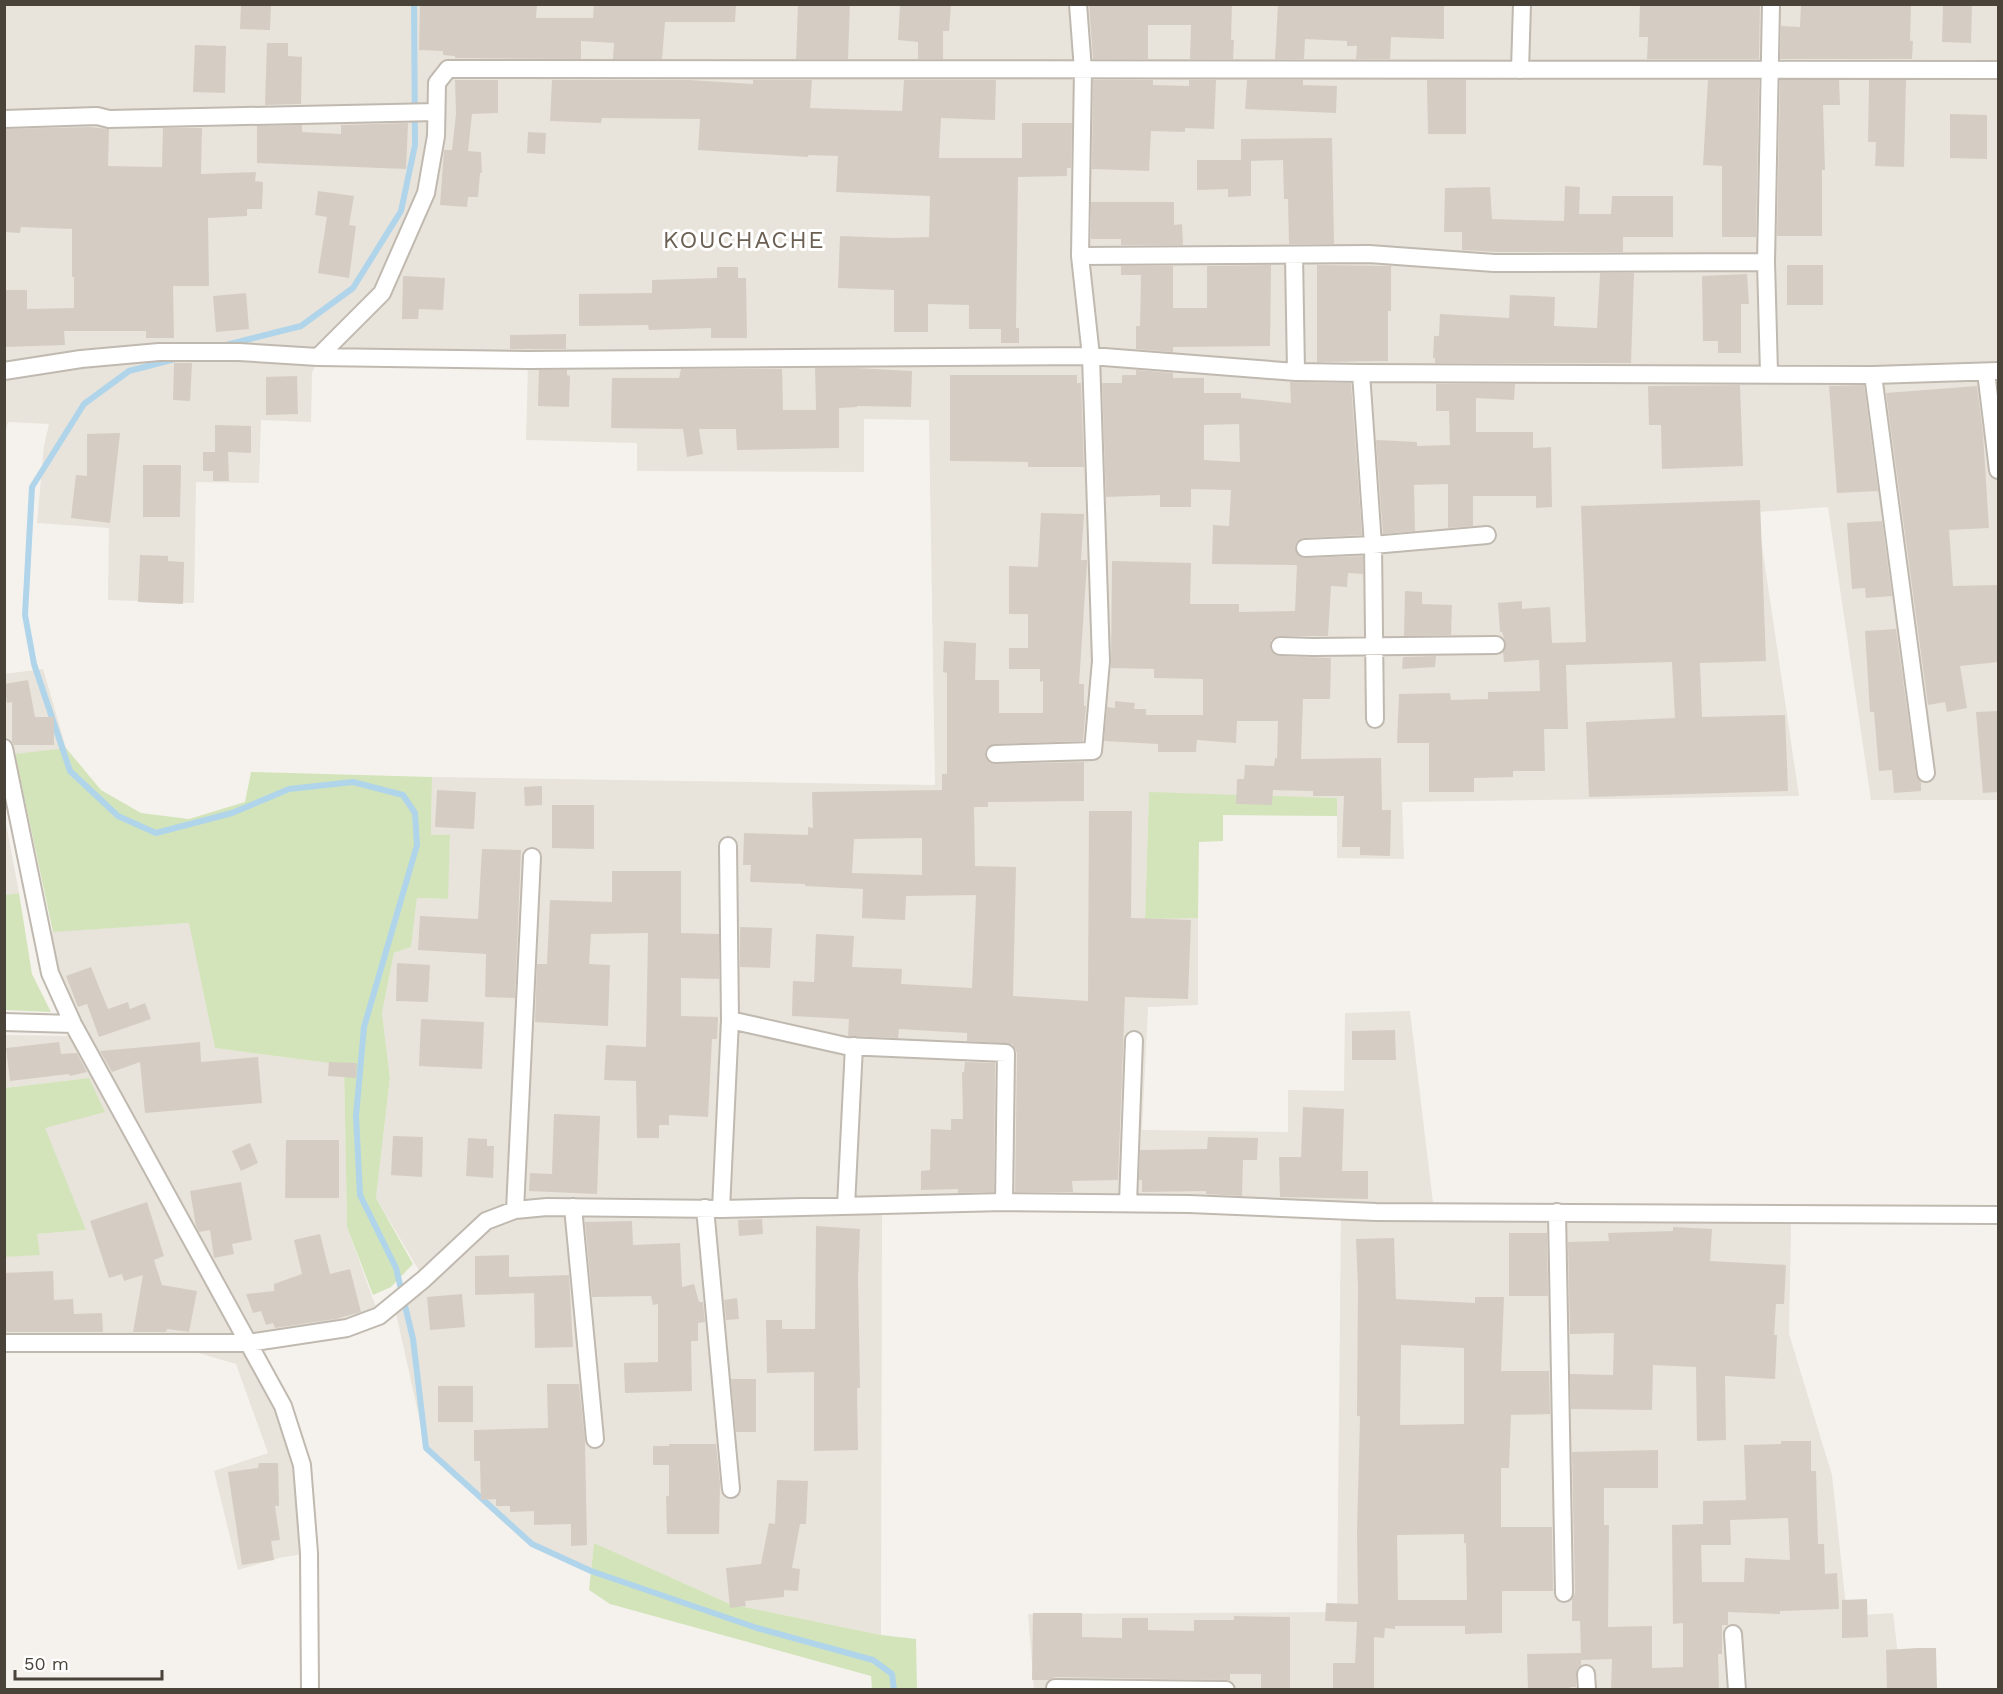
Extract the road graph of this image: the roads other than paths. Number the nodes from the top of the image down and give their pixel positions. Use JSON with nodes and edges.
{"nodes":[{"id":1,"x":1078,"y":4,"type":"edge"},
{"id":2,"x":1522,"y":4,"type":"edge"},
{"id":3,"x":1771,"y":4,"type":"edge"},
{"id":4,"x":1083,"y":70,"type":"junction"},
{"id":5,"x":1520,"y":70,"type":"junction"},
{"id":6,"x":1770,"y":70,"type":"junction"},
{"id":7,"x":1998,"y":70,"type":"edge"},
{"id":8,"x":436,"y":112,"type":"junction"},
{"id":9,"x":4,"y":119,"type":"edge"},
{"id":10,"x":1294,"y":255,"type":"junction"},
{"id":11,"x":1080,"y":256,"type":"junction"},
{"id":12,"x":1766,"y":262,"type":"junction"},
{"id":13,"x":1091,"y":356,"type":"junction"},
{"id":14,"x":318,"y":357,"type":"junction"},
{"id":15,"x":4,"y":371,"type":"edge"},
{"id":16,"x":1992,"y":371,"type":"edge"},
{"id":17,"x":1296,"y":372,"type":"junction"},
{"id":18,"x":1361,"y":373,"type":"junction"},
{"id":19,"x":1769,"y":373,"type":"junction"},
{"id":20,"x":1873,"y":375,"type":"junction"},
{"id":21,"x":1998,"y":470,"type":"edge"},
{"id":22,"x":1487,"y":535,"type":"dead end"},
{"id":23,"x":1373,"y":545,"type":"junction"},
{"id":24,"x":1305,"y":548,"type":"dead end"},
{"id":25,"x":1496,"y":645,"type":"dead end"},
{"id":26,"x":1280,"y":646,"type":"dead end"},
{"id":27,"x":1374,"y":646,"type":"junction"},
{"id":28,"x":1374,"y":719,"type":"dead end"},
{"id":29,"x":4,"y":748,"type":"edge"},
{"id":30,"x":995,"y":754,"type":"dead end"},
{"id":31,"x":1926,"y":773,"type":"dead end"},
{"id":32,"x":728,"y":846,"type":"dead end"},
{"id":33,"x":532,"y":857,"type":"dead end"},
{"id":34,"x":730,"y":1020,"type":"junction"},
{"id":35,"x":4,"y":1022,"type":"edge"},
{"id":36,"x":73,"y":1024,"type":"junction"},
{"id":37,"x":1134,"y":1040,"type":"dead end"},
{"id":38,"x":854,"y":1046,"type":"junction"},
{"id":39,"x":1004,"y":1202,"type":"junction"},
{"id":40,"x":1128,"y":1203,"type":"junction"},
{"id":41,"x":846,"y":1206,"type":"junction"},
{"id":42,"x":573,"y":1208,"type":"junction"},
{"id":43,"x":713,"y":1209,"type":"junction"},
{"id":44,"x":515,"y":1210,"type":"junction"},
{"id":45,"x":1557,"y":1212,"type":"junction"},
{"id":46,"x":1998,"y":1215,"type":"edge"},
{"id":47,"x":4,"y":1343,"type":"edge"},
{"id":48,"x":248,"y":1343,"type":"junction"},
{"id":49,"x":595,"y":1439,"type":"dead end"},
{"id":50,"x":731,"y":1490,"type":"dead end"},
{"id":51,"x":1564,"y":1593,"type":"dead end"},
{"id":52,"x":1733,"y":1634,"type":"dead end"},
{"id":53,"x":310,"y":1689,"type":"edge"},
{"id":54,"x":1055,"y":1689,"type":"edge"},
{"id":55,"x":1163,"y":1689,"type":"edge"},
{"id":56,"x":1226,"y":1689,"type":"edge"},
{"id":57,"x":1737,"y":1689,"type":"edge"}],
"edges":[{"from":1,"to":4,"type":"street"},
{"from":2,"to":5,"type":"street"},
{"from":3,"to":6,"type":"street"},
{"from":4,"to":5,"type":"street"},
{"from":4,"to":8,"type":"street"},
{"from":4,"to":11,"type":"street"},
{"from":5,"to":6,"type":"street"},
{"from":6,"to":7,"type":"street"},
{"from":6,"to":12,"type":"street"},
{"from":8,"to":9,"type":"street"},
{"from":8,"to":14,"type":"street"},
{"from":10,"to":11,"type":"street"},
{"from":10,"to":12,"type":"street"},
{"from":10,"to":17,"type":"street"},
{"from":11,"to":13,"type":"street"},
{"from":12,"to":19,"type":"street"},
{"from":13,"to":14,"type":"street"},
{"from":13,"to":17,"type":"street"},
{"from":13,"to":30,"type":"street"},
{"from":14,"to":15,"type":"street"},
{"from":16,"to":20,"type":"street"},
{"from":16,"to":21,"type":"street"},
{"from":17,"to":18,"type":"street"},
{"from":18,"to":19,"type":"street"},
{"from":18,"to":23,"type":"street"},
{"from":19,"to":20,"type":"street"},
{"from":20,"to":31,"type":"street"},
{"from":22,"to":23,"type":"street"},
{"from":23,"to":24,"type":"street"},
{"from":23,"to":27,"type":"street"},
{"from":25,"to":27,"type":"street"},
{"from":26,"to":27,"type":"street"},
{"from":27,"to":28,"type":"street"},
{"from":29,"to":36,"type":"street"},
{"from":32,"to":34,"type":"street"},
{"from":33,"to":44,"type":"street"},
{"from":34,"to":38,"type":"street"},
{"from":34,"to":43,"type":"street"},
{"from":35,"to":36,"type":"street"},
{"from":36,"to":48,"type":"street"},
{"from":37,"to":40,"type":"street"},
{"from":38,"to":39,"type":"street"},
{"from":38,"to":41,"type":"street"},
{"from":39,"to":40,"type":"street"},
{"from":39,"to":41,"type":"street"},
{"from":40,"to":45,"type":"street"},
{"from":41,"to":43,"type":"street"},
{"from":42,"to":43,"type":"street"},
{"from":42,"to":44,"type":"street"},
{"from":42,"to":49,"type":"street"},
{"from":43,"to":50,"type":"street"},
{"from":44,"to":48,"type":"street"},
{"from":45,"to":46,"type":"street"},
{"from":45,"to":51,"type":"street"},
{"from":47,"to":48,"type":"street"},
{"from":48,"to":53,"type":"street"},
{"from":52,"to":57,"type":"street"},
{"from":54,"to":55,"type":"street"},
{"from":55,"to":56,"type":"street"}]}
